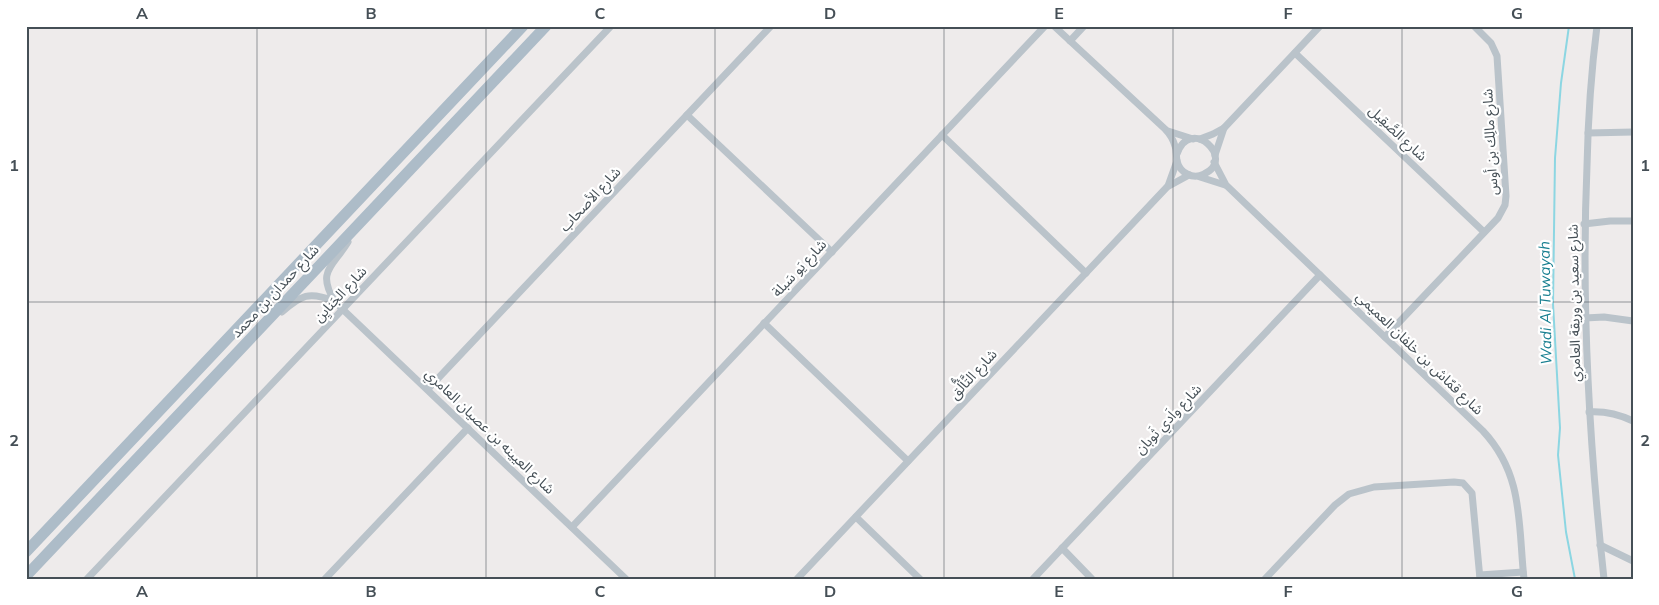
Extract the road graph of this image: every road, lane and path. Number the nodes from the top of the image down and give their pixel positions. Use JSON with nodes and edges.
{"nodes":[{"id":1,"x":523,"y":26,"type":"edge"},
{"id":2,"x":546,"y":26,"type":"edge"},
{"id":3,"x":611,"y":26,"type":"edge"},
{"id":4,"x":771,"y":26,"type":"edge"},
{"id":5,"x":1046,"y":26,"type":"edge"},
{"id":6,"x":1054,"y":26,"type":"edge"},
{"id":7,"x":1084,"y":26,"type":"edge"},
{"id":8,"x":1320,"y":26,"type":"edge"},
{"id":9,"x":1474,"y":26,"type":"edge"},
{"id":10,"x":1597,"y":26,"type":"edge"},
{"id":11,"x":1070,"y":41,"type":"junction"},
{"id":12,"x":1295,"y":52,"type":"junction"},
{"id":13,"x":687,"y":116,"type":"junction"},
{"id":14,"x":1224,"y":128,"type":"junction"},
{"id":15,"x":1165,"y":129,"type":"junction"},
{"id":16,"x":1588,"y":132,"type":"junction"},
{"id":17,"x":1633,"y":132,"type":"edge"},
{"id":18,"x":942,"y":135,"type":"junction"},
{"id":19,"x":1196,"y":139,"type":"junction"},
{"id":20,"x":1177,"y":157,"type":"junction"},
{"id":21,"x":1215,"y":159,"type":"junction"},
{"id":22,"x":1189,"y":175,"type":"junction"},
{"id":23,"x":1198,"y":176,"type":"junction"},
{"id":24,"x":1226,"y":185,"type":"junction"},
{"id":25,"x":1167,"y":188,"type":"junction"},
{"id":26,"x":1633,"y":221,"type":"edge"},
{"id":27,"x":1584,"y":224,"type":"junction"},
{"id":28,"x":355,"y":228,"type":"junction"},
{"id":29,"x":1484,"y":232,"type":"junction"},
{"id":30,"x":832,"y":252,"type":"junction"},
{"id":31,"x":1086,"y":273,"type":"junction"},
{"id":32,"x":1320,"y":275,"type":"junction"},
{"id":33,"x":336,"y":302,"type":"junction"},
{"id":34,"x":343,"y":309,"type":"junction"},
{"id":35,"x":1585,"y":318,"type":"junction"},
{"id":36,"x":1633,"y":321,"type":"edge"},
{"id":37,"x":764,"y":323,"type":"junction"},
{"id":38,"x":258,"y":331,"type":"junction"},
{"id":39,"x":1384,"y":337,"type":"junction"},
{"id":40,"x":428,"y":390,"type":"junction"},
{"id":41,"x":1589,"y":412,"type":"junction"},
{"id":42,"x":1633,"y":421,"type":"edge"},
{"id":43,"x":468,"y":428,"type":"junction"},
{"id":44,"x":908,"y":462,"type":"junction"},
{"id":45,"x":856,"y":516,"type":"junction"},
{"id":46,"x":572,"y":527,"type":"junction"},
{"id":47,"x":1600,"y":545,"type":"junction"},
{"id":48,"x":1062,"y":548,"type":"junction"},
{"id":49,"x":26,"y":552,"type":"edge"},
{"id":50,"x":1633,"y":561,"type":"edge"},
{"id":51,"x":1524,"y":575,"type":"edge"},
{"id":52,"x":26,"y":576,"type":"edge"},
{"id":53,"x":1480,"y":577,"type":"edge"},
{"id":54,"x":87,"y":579,"type":"edge"},
{"id":55,"x":325,"y":579,"type":"edge"},
{"id":56,"x":626,"y":579,"type":"edge"},
{"id":57,"x":797,"y":579,"type":"edge"},
{"id":58,"x":920,"y":579,"type":"edge"},
{"id":59,"x":1033,"y":579,"type":"edge"},
{"id":60,"x":1092,"y":579,"type":"edge"},
{"id":61,"x":1265,"y":579,"type":"edge"},
{"id":62,"x":1604,"y":579,"type":"edge"}],
"edges":[{"from":1,"to":49,"type":"main road","name":"شارع حمدان بن محمد"},
{"from":2,"to":28,"type":"main road","name":"شارع حمدان بن محمد"},
{"from":3,"to":34,"type":"street","name":"شارع الجَنايِن"},
{"from":4,"to":13,"type":"street","name":"شارع الأصحاب"},
{"from":5,"to":18,"type":"street","name":"شارع يَو سَبلة"},
{"from":6,"to":11,"type":"street"},
{"from":7,"to":11,"type":"street"},
{"from":8,"to":12,"type":"street"},
{"from":9,"to":29,"type":"street","name":"شارع مالِك بن أوس"},
{"from":10,"to":16,"type":"street","name":"شارع سعيد بن وريقة العامري"},
{"from":11,"to":15,"type":"street"},
{"from":12,"to":14,"type":"street"},
{"from":12,"to":29,"type":"street","name":"شارع الصَّقِيل"},
{"from":13,"to":30,"type":"street"},
{"from":13,"to":40,"type":"street","name":"شارع الأصحاب"},
{"from":14,"to":19,"type":"street"},
{"from":14,"to":21,"type":"street"},
{"from":15,"to":19,"type":"street"},
{"from":15,"to":20,"type":"street"},
{"from":16,"to":17,"type":"street"},
{"from":16,"to":27,"type":"street","name":"شارع سعيد بن وريقة العامري"},
{"from":18,"to":30,"type":"street","name":"شارع يَو سَبلة"},
{"from":18,"to":31,"type":"street"},
{"from":19,"to":20,"type":"street"},
{"from":19,"to":21,"type":"street"},
{"from":20,"to":22,"type":"street"},
{"from":20,"to":25,"type":"street","name":"شارع التَّألُّق"},
{"from":21,"to":23,"type":"street"},
{"from":21,"to":24,"type":"street","name":"شارع قمّاش بن خلفان العميمي"},
{"from":22,"to":23,"type":"street"},
{"from":22,"to":25,"type":"street","name":"شارع التَّألُّق"},
{"from":23,"to":24,"type":"street","name":"شارع قمّاش بن خلفان العميمي"},
{"from":24,"to":32,"type":"street","name":"شارع قمّاش بن خلفان العميمي"},
{"from":25,"to":31,"type":"street","name":"شارع التَّألُّق"},
{"from":26,"to":27,"type":"street"},
{"from":27,"to":35,"type":"street","name":"شارع سعيد بن وريقة العامري"},
{"from":28,"to":33,"type":"street","name":"شارع العيينه بن عصيان العامري"},
{"from":28,"to":38,"type":"main road","name":"شارع حمدان بن محمد"},
{"from":29,"to":39,"type":"street","name":"شارع مالِك بن أوس"},
{"from":30,"to":37,"type":"street","name":"شارع يَو سَبلة"},
{"from":31,"to":44,"type":"street","name":"شارع التَّألُّق"},
{"from":32,"to":39,"type":"street","name":"شارع قمّاش بن خلفان العميمي"},
{"from":32,"to":48,"type":"street","name":"شارع واَدي ثَوبان"},
{"from":33,"to":34,"type":"street","name":"شارع العيينه بن عصيان العامري"},
{"from":33,"to":38,"type":"street","name":"شارع العيينه بن عصيان العامري"},
{"from":34,"to":40,"type":"street","name":"شارع العيينه بن عصيان العامري"},
{"from":34,"to":54,"type":"street","name":"شارع الجَنايِن"},
{"from":35,"to":36,"type":"street"},
{"from":35,"to":41,"type":"street","name":"شارع سعيد بن وريقة العامري"},
{"from":37,"to":44,"type":"street"},
{"from":37,"to":46,"type":"street","name":"شارع يَو سَبلة"},
{"from":38,"to":52,"type":"main road","name":"شارع حمدان بن محمد"},
{"from":39,"to":51,"type":"street","name":"شارع قمّاش بن خلفان العميمي"},
{"from":40,"to":43,"type":"street","name":"شارع العيينه بن عصيان العامري"},
{"from":41,"to":42,"type":"street"},
{"from":41,"to":47,"type":"street","name":"شارع سعيد بن وريقة العامري"},
{"from":43,"to":46,"type":"street","name":"شارع العيينه بن عصيان العامري"},
{"from":43,"to":55,"type":"street"},
{"from":44,"to":45,"type":"street","name":"شارع التَّألُّق"},
{"from":45,"to":57,"type":"street","name":"شارع التَّألُّق"},
{"from":45,"to":58,"type":"street"},
{"from":46,"to":56,"type":"street","name":"شارع العيينه بن عصيان العامري"},
{"from":47,"to":50,"type":"street"},
{"from":47,"to":62,"type":"street","name":"شارع سعيد بن وريقة العامري"},
{"from":48,"to":59,"type":"street","name":"شارع واَدي ثَوبان"},
{"from":48,"to":60,"type":"street"},
{"from":51,"to":53,"type":"street"},
{"from":53,"to":61,"type":"street"}]}
